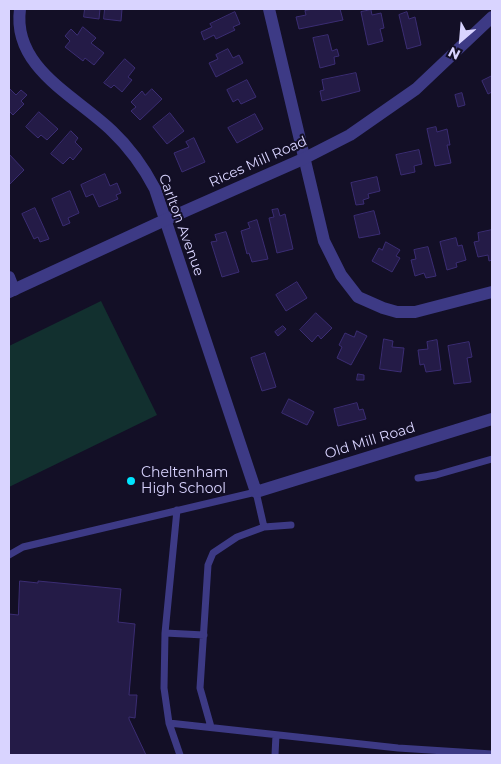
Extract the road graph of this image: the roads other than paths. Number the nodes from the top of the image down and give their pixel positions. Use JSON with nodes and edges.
{"nodes":[{"id":1,"x":20,"y":9,"type":"edge"},
{"id":2,"x":269,"y":9,"type":"edge"},
{"id":3,"x":492,"y":17,"type":"edge"},
{"id":4,"x":303,"y":159,"type":"junction"},
{"id":5,"x":165,"y":220,"type":"junction"},
{"id":6,"x":9,"y":277,"type":"edge"},
{"id":7,"x":11,"y":291,"type":"edge"},
{"id":8,"x":492,"y":292,"type":"edge"},
{"id":9,"x":492,"y":419,"type":"edge"},
{"id":10,"x":492,"y":459,"type":"edge"},
{"id":11,"x":418,"y":478,"type":"dead end"},
{"id":12,"x":256,"y":492,"type":"junction"},
{"id":13,"x":177,"y":510,"type":"junction"},
{"id":14,"x":292,"y":525,"type":"dead end"},
{"id":15,"x":264,"y":527,"type":"junction"},
{"id":16,"x":9,"y":555,"type":"edge"},
{"id":17,"x":165,"y":633,"type":"junction"},
{"id":18,"x":204,"y":635,"type":"junction"},
{"id":19,"x":169,"y":722,"type":"junction"},
{"id":20,"x":211,"y":727,"type":"junction"},
{"id":21,"x":276,"y":735,"type":"junction"},
{"id":22,"x":492,"y":754,"type":"edge"},
{"id":23,"x":180,"y":755,"type":"edge"},
{"id":24,"x":275,"y":755,"type":"edge"}],
"edges":[{"from":1,"to":5,"type":"street","name":"Carlton Avenue"},
{"from":2,"to":4,"type":"street"},
{"from":3,"to":4,"type":"street","name":"Rices Mill Road"},
{"from":4,"to":5,"type":"street","name":"Rices Mill Road"},
{"from":4,"to":8,"type":"street"},
{"from":5,"to":7,"type":"street","name":"Rices Mill Road"},
{"from":5,"to":12,"type":"street","name":"Carlton Avenue"},
{"from":6,"to":7,"type":"street"},
{"from":9,"to":12,"type":"street","name":"Old Mill Road"},
{"from":10,"to":11,"type":"lane"},
{"from":12,"to":13,"type":"lane"},
{"from":12,"to":15,"type":"lane"},
{"from":13,"to":16,"type":"lane"},
{"from":13,"to":17,"type":"lane"},
{"from":14,"to":15,"type":"lane"},
{"from":15,"to":18,"type":"lane"},
{"from":17,"to":18,"type":"lane"},
{"from":17,"to":19,"type":"lane"},
{"from":18,"to":20,"type":"lane"},
{"from":19,"to":20,"type":"lane"},
{"from":19,"to":23,"type":"lane"},
{"from":20,"to":21,"type":"lane"},
{"from":21,"to":22,"type":"lane"},
{"from":21,"to":24,"type":"lane"}]}
